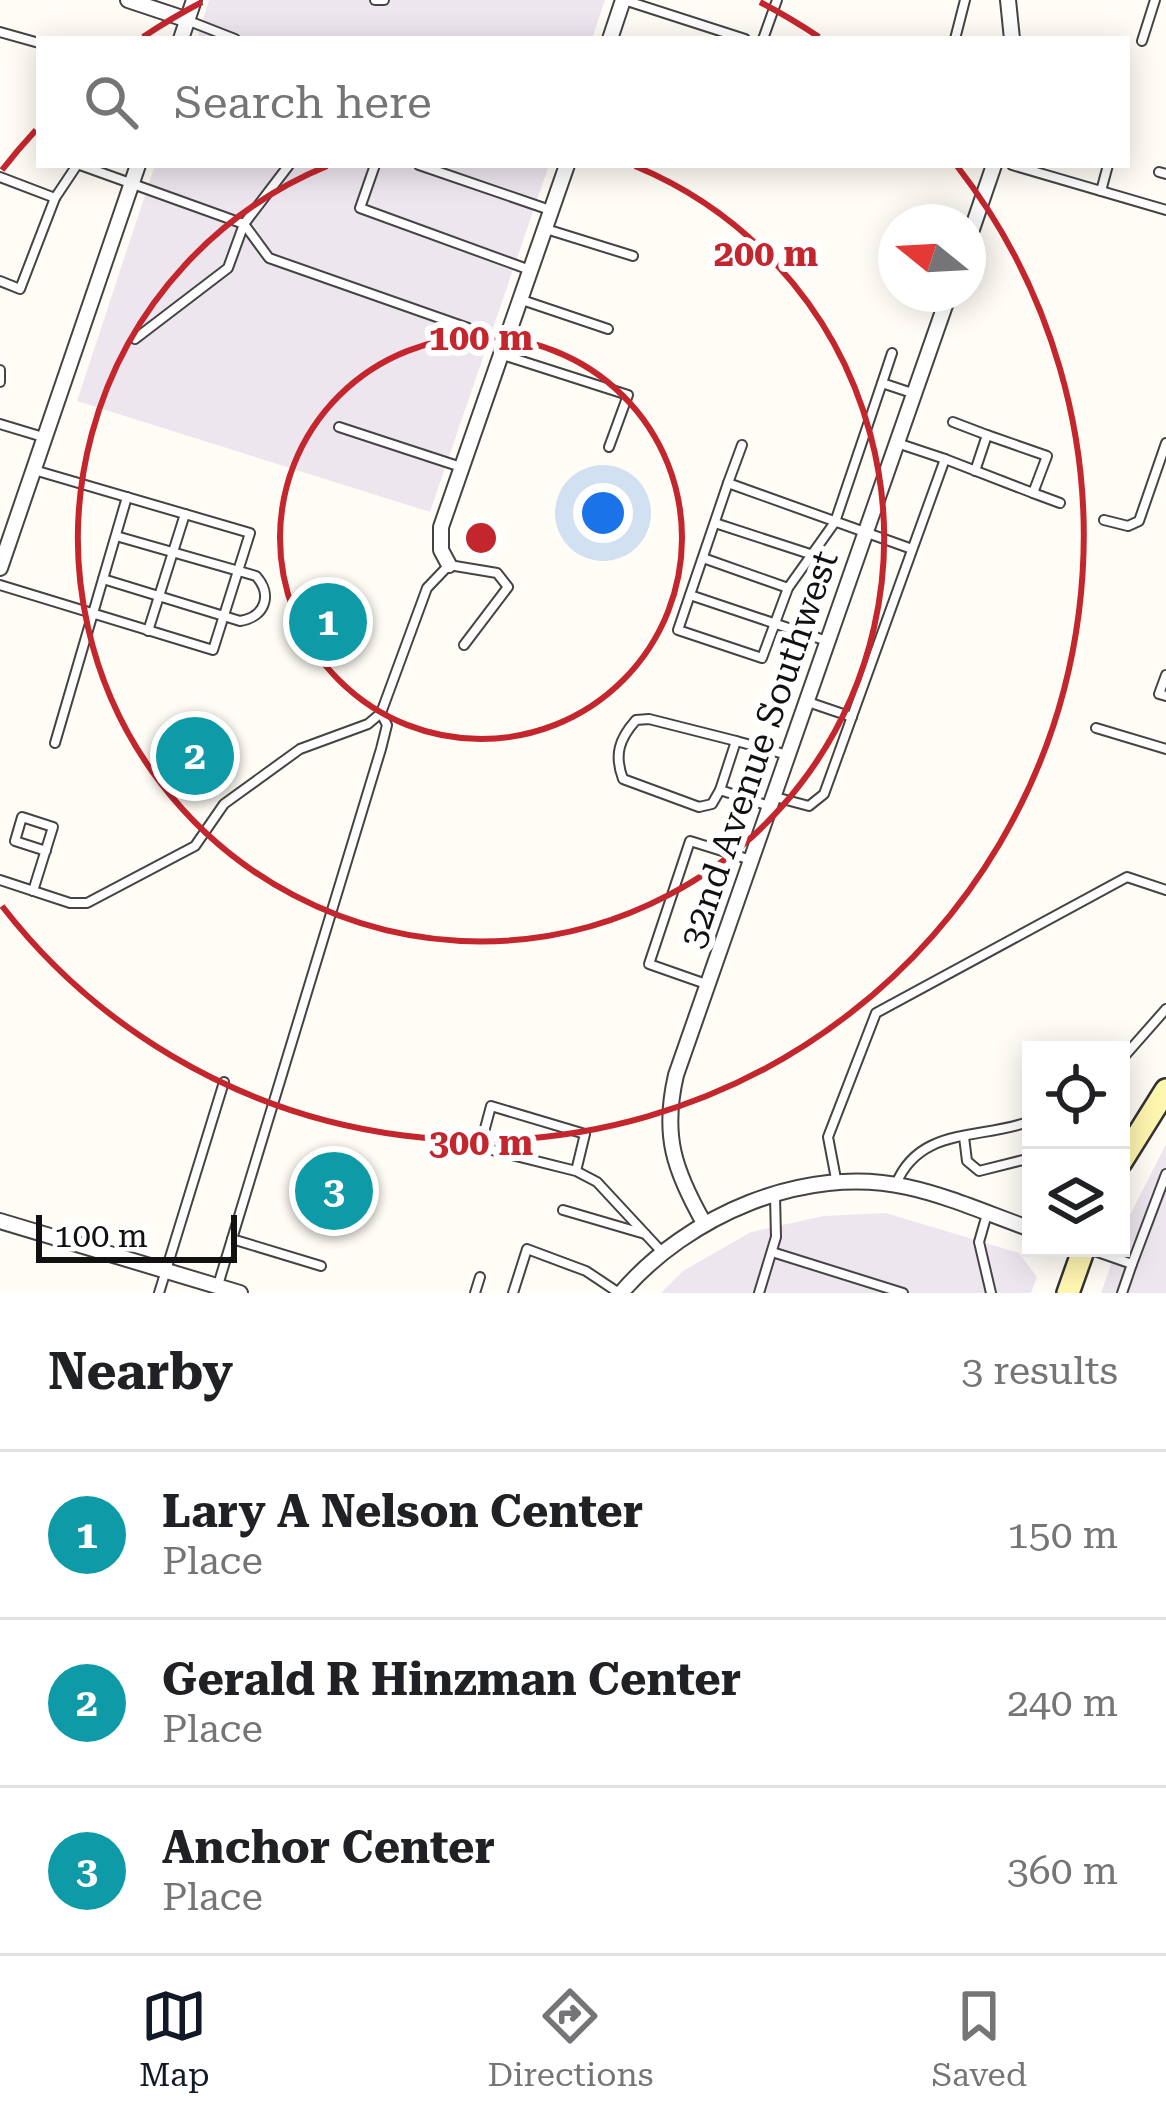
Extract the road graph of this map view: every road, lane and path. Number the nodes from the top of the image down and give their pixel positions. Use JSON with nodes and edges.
{"nodes":[{"id":1,"x":128,"y":0,"type":"edge"},
{"id":2,"x":194,"y":0,"type":"edge"},
{"id":3,"x":624,"y":0,"type":"edge"},
{"id":4,"x":776,"y":0,"type":"edge"},
{"id":5,"x":965,"y":0,"type":"edge"},
{"id":6,"x":1008,"y":0,"type":"edge"},
{"id":7,"x":1155,"y":0,"type":"edge"},
{"id":8,"x":188,"y":20,"type":"junction"},
{"id":9,"x":0,"y":32,"type":"edge"},
{"id":10,"x":182,"y":36,"type":"edge"},
{"id":11,"x":228,"y":36,"type":"edge"},
{"id":12,"x":611,"y":36,"type":"edge"},
{"id":13,"x":736,"y":36,"type":"edge"},
{"id":14,"x":764,"y":36,"type":"edge"},
{"id":15,"x":956,"y":36,"type":"edge"},
{"id":16,"x":1012,"y":36,"type":"edge"},
{"id":17,"x":1142,"y":41,"type":"dead end"},
{"id":18,"x":36,"y":42,"type":"edge"},
{"id":19,"x":76,"y":168,"type":"edge"},
{"id":20,"x":87,"y":168,"type":"edge"},
{"id":21,"x":137,"y":168,"type":"edge"},
{"id":22,"x":287,"y":168,"type":"edge"},
{"id":23,"x":374,"y":168,"type":"edge"},
{"id":24,"x":428,"y":168,"type":"edge"},
{"id":25,"x":566,"y":168,"type":"edge"},
{"id":26,"x":993,"y":168,"type":"edge"},
{"id":27,"x":1022,"y":168,"type":"edge"},
{"id":28,"x":1107,"y":168,"type":"edge"},
{"id":29,"x":0,"y":177,"type":"edge"},
{"id":30,"x":132,"y":183,"type":"junction"},
{"id":31,"x":1101,"y":191,"type":"junction"},
{"id":32,"x":55,"y":199,"type":"junction"},
{"id":33,"x":981,"y":204,"type":"edge"},
{"id":34,"x":551,"y":210,"type":"junction"},
{"id":35,"x":1166,"y":210,"type":"edge"},
{"id":36,"x":244,"y":224,"type":"junction"},
{"id":37,"x":545,"y":228,"type":"junction"},
{"id":38,"x":633,"y":256,"type":"dead end"},
{"id":39,"x":531,"y":271,"type":"junction"},
{"id":40,"x":0,"y":281,"type":"edge"},
{"id":41,"x":522,"y":300,"type":"junction"},
{"id":42,"x":943,"y":312,"type":"edge"},
{"id":43,"x":468,"y":328,"type":"dead end"},
{"id":44,"x":608,"y":329,"type":"dead end"},
{"id":45,"x":136,"y":339,"type":"dead end"},
{"id":46,"x":892,"y":353,"type":"dead end"},
{"id":47,"x":503,"y":355,"type":"junction"},
{"id":48,"x":0,"y":370,"type":"edge"},
{"id":49,"x":0,"y":382,"type":"edge"},
{"id":50,"x":882,"y":383,"type":"junction"},
{"id":51,"x":914,"y":394,"type":"junction"},
{"id":52,"x":953,"y":422,"type":"dead end"},
{"id":53,"x":0,"y":424,"type":"edge"},
{"id":54,"x":339,"y":427,"type":"dead end"},
{"id":55,"x":987,"y":435,"type":"junction"},
{"id":56,"x":45,"y":438,"type":"junction"},
{"id":57,"x":897,"y":443,"type":"junction"},
{"id":58,"x":1166,"y":443,"type":"edge"},
{"id":59,"x":742,"y":445,"type":"dead end"},
{"id":60,"x":609,"y":447,"type":"dead end"},
{"id":61,"x":945,"y":459,"type":"junction"},
{"id":62,"x":463,"y":467,"type":"junction"},
{"id":63,"x":34,"y":470,"type":"junction"},
{"id":64,"x":975,"y":471,"type":"junction"},
{"id":65,"x":728,"y":483,"type":"junction"},
{"id":66,"x":1033,"y":493,"type":"junction"},
{"id":67,"x":127,"y":497,"type":"junction"},
{"id":68,"x":1060,"y":503,"type":"dead end"},
{"id":69,"x":185,"y":514,"type":"junction"},
{"id":70,"x":1103,"y":520,"type":"dead end"},
{"id":71,"x":835,"y":522,"type":"junction"},
{"id":72,"x":715,"y":523,"type":"junction"},
{"id":73,"x":866,"y":532,"type":"junction"},
{"id":74,"x":116,"y":536,"type":"junction"},
{"id":75,"x":912,"y":549,"type":"junction"},
{"id":76,"x":173,"y":552,"type":"junction"},
{"id":77,"x":810,"y":554,"type":"junction"},
{"id":78,"x":703,"y":558,"type":"junction"},
{"id":79,"x":449,"y":565,"type":"junction"},
{"id":80,"x":0,"y":568,"type":"edge"},
{"id":81,"x":238,"y":571,"type":"junction"},
{"id":82,"x":103,"y":579,"type":"junction"},
{"id":83,"x":0,"y":585,"type":"edge"},
{"id":84,"x":788,"y":588,"type":"junction"},
{"id":85,"x":159,"y":595,"type":"junction"},
{"id":86,"x":690,"y":595,"type":"junction"},
{"id":87,"x":93,"y":614,"type":"junction"},
{"id":88,"x":224,"y":616,"type":"junction"},
{"id":89,"x":775,"y":623,"type":"junction"},
{"id":90,"x":148,"y":631,"type":"junction"},
{"id":91,"x":828,"y":641,"type":"junction"},
{"id":92,"x":464,"y":645,"type":"dead end"},
{"id":93,"x":1166,"y":675,"type":"edge"},
{"id":94,"x":1166,"y":696,"type":"edge"},
{"id":95,"x":807,"y":702,"type":"junction"},
{"id":96,"x":381,"y":713,"type":"junction"},
{"id":97,"x":852,"y":717,"type":"junction"},
{"id":98,"x":1096,"y":728,"type":"dead end"},
{"id":99,"x":736,"y":741,"type":"junction"},
{"id":100,"x":55,"y":743,"type":"dead end"},
{"id":101,"x":1166,"y":748,"type":"edge"},
{"id":102,"x":788,"y":755,"type":"junction"},
{"id":103,"x":720,"y":790,"type":"junction"},
{"id":104,"x":772,"y":801,"type":"junction"},
{"id":105,"x":46,"y":851,"type":"junction"},
{"id":106,"x":752,"y":860,"type":"junction"},
{"id":107,"x":0,"y":880,"type":"edge"},
{"id":108,"x":1166,"y":890,"type":"edge"},
{"id":109,"x":33,"y":891,"type":"junction"},
{"id":110,"x":707,"y":984,"type":"junction"},
{"id":111,"x":1165,"y":1014,"type":"edge"},
{"id":112,"x":1130,"y":1051,"type":"edge"},
{"id":113,"x":224,"y":1082,"type":"dead end"},
{"id":114,"x":1166,"y":1090,"type":"edge"},
{"id":115,"x":1022,"y":1122,"type":"edge"},
{"id":116,"x":964,"y":1137,"type":"junction"},
{"id":117,"x":1129,"y":1149,"type":"edge"},
{"id":118,"x":1022,"y":1161,"type":"edge"},
{"id":119,"x":576,"y":1171,"type":"junction"},
{"id":120,"x":1166,"y":1174,"type":"edge"},
{"id":121,"x":838,"y":1185,"type":"junction"},
{"id":122,"x":896,"y":1186,"type":"junction"},
{"id":123,"x":775,"y":1196,"type":"junction"},
{"id":124,"x":562,"y":1210,"type":"dead end"},
{"id":125,"x":987,"y":1214,"type":"junction"},
{"id":126,"x":0,"y":1221,"type":"edge"},
{"id":127,"x":704,"y":1223,"type":"junction"},
{"id":128,"x":1022,"y":1226,"type":"edge"},
{"id":129,"x":646,"y":1234,"type":"junction"},
{"id":130,"x":232,"y":1240,"type":"junction"},
{"id":131,"x":662,"y":1252,"type":"junction"},
{"id":132,"x":772,"y":1252,"type":"junction"},
{"id":133,"x":1081,"y":1257,"type":"edge"},
{"id":134,"x":1111,"y":1257,"type":"edge"},
{"id":135,"x":1132,"y":1264,"type":"junction"},
{"id":136,"x":321,"y":1266,"type":"dead end"},
{"id":137,"x":166,"y":1270,"type":"junction"},
{"id":138,"x":480,"y":1277,"type":"dead end"},
{"id":139,"x":218,"y":1286,"type":"junction"},
{"id":140,"x":159,"y":1293,"type":"edge"},
{"id":141,"x":240,"y":1293,"type":"edge"},
{"id":142,"x":475,"y":1293,"type":"edge"},
{"id":143,"x":513,"y":1293,"type":"edge"},
{"id":144,"x":620,"y":1293,"type":"edge"},
{"id":145,"x":759,"y":1293,"type":"edge"},
{"id":146,"x":903,"y":1293,"type":"edge"},
{"id":147,"x":992,"y":1293,"type":"edge"},
{"id":148,"x":1068,"y":1293,"type":"edge"},
{"id":149,"x":1122,"y":1293,"type":"edge"}],
"edges":[{"from":1,"to":8,"type":"street"},
{"from":2,"to":8,"type":"street"},
{"from":3,"to":12,"type":"street"},
{"from":3,"to":13,"type":"lane"},
{"from":4,"to":14,"type":"lane"},
{"from":5,"to":15,"type":"lane"},
{"from":6,"to":16,"type":"street"},
{"from":7,"to":17,"type":"lane"},
{"from":8,"to":10,"type":"street"},
{"from":8,"to":11,"type":"lane"},
{"from":9,"to":18,"type":"lane"},
{"from":19,"to":32,"type":"lane"},
{"from":20,"to":30,"type":"lane"},
{"from":21,"to":30,"type":"street"},
{"from":22,"to":36,"type":"lane"},
{"from":23,"to":39,"type":"lane"},
{"from":24,"to":34,"type":"lane"},
{"from":25,"to":34,"type":"street"},
{"from":26,"to":33,"type":"street"},
{"from":27,"to":31,"type":"lane"},
{"from":28,"to":31,"type":"lane"},
{"from":29,"to":32,"type":"lane"},
{"from":30,"to":36,"type":"lane"},
{"from":30,"to":56,"type":"street"},
{"from":31,"to":35,"type":"lane"},
{"from":32,"to":40,"type":"lane"},
{"from":34,"to":37,"type":"street"},
{"from":36,"to":43,"type":"lane"},
{"from":36,"to":45,"type":"lane"},
{"from":37,"to":38,"type":"lane"},
{"from":37,"to":39,"type":"street"},
{"from":39,"to":41,"type":"street"},
{"from":41,"to":44,"type":"lane"},
{"from":41,"to":47,"type":"street"},
{"from":42,"to":51,"type":"street","name":"32nd Avenue Southwest"},
{"from":46,"to":50,"type":"lane"},
{"from":47,"to":60,"type":"lane"},
{"from":47,"to":62,"type":"street"},
{"from":48,"to":49,"type":"lane"},
{"from":50,"to":51,"type":"lane"},
{"from":50,"to":71,"type":"lane"},
{"from":51,"to":57,"type":"street","name":"32nd Avenue Southwest"},
{"from":52,"to":55,"type":"lane"},
{"from":53,"to":56,"type":"lane"},
{"from":54,"to":62,"type":"lane"},
{"from":55,"to":64,"type":"lane"},
{"from":55,"to":66,"type":"lane"},
{"from":56,"to":63,"type":"street"},
{"from":57,"to":61,"type":"lane"},
{"from":57,"to":73,"type":"street","name":"32nd Avenue Southwest"},
{"from":58,"to":70,"type":"lane"},
{"from":59,"to":65,"type":"lane"},
{"from":61,"to":64,"type":"lane"},
{"from":61,"to":75,"type":"lane"},
{"from":62,"to":79,"type":"street"},
{"from":63,"to":67,"type":"lane"},
{"from":63,"to":80,"type":"street"},
{"from":64,"to":66,"type":"lane"},
{"from":65,"to":71,"type":"lane"},
{"from":65,"to":72,"type":"lane"},
{"from":66,"to":68,"type":"lane"},
{"from":67,"to":69,"type":"lane"},
{"from":67,"to":74,"type":"lane"},
{"from":69,"to":76,"type":"lane"},
{"from":69,"to":81,"type":"lane"},
{"from":71,"to":73,"type":"lane"},
{"from":71,"to":77,"type":"lane"},
{"from":72,"to":77,"type":"lane"},
{"from":72,"to":78,"type":"lane"},
{"from":73,"to":75,"type":"lane"},
{"from":73,"to":91,"type":"street","name":"32nd Avenue Southwest"},
{"from":74,"to":76,"type":"lane"},
{"from":74,"to":82,"type":"lane"},
{"from":75,"to":97,"type":"lane"},
{"from":76,"to":81,"type":"lane"},
{"from":76,"to":85,"type":"lane"},
{"from":77,"to":84,"type":"lane"},
{"from":78,"to":84,"type":"lane"},
{"from":78,"to":86,"type":"lane"},
{"from":79,"to":92,"type":"lane"},
{"from":79,"to":96,"type":"lane"},
{"from":81,"to":88,"type":"lane"},
{"from":81,"to":88,"type":"lane"},
{"from":82,"to":85,"type":"lane"},
{"from":82,"to":87,"type":"lane"},
{"from":83,"to":87,"type":"lane"},
{"from":84,"to":89,"type":"lane"},
{"from":85,"to":88,"type":"lane"},
{"from":85,"to":90,"type":"lane"},
{"from":86,"to":89,"type":"lane"},
{"from":86,"to":89,"type":"lane"},
{"from":87,"to":90,"type":"lane"},
{"from":87,"to":100,"type":"lane"},
{"from":88,"to":90,"type":"lane"},
{"from":89,"to":91,"type":"lane"},
{"from":91,"to":95,"type":"street","name":"32nd Avenue Southwest"},
{"from":93,"to":94,"type":"lane"},
{"from":95,"to":97,"type":"lane"},
{"from":95,"to":102,"type":"street","name":"32nd Avenue Southwest"},
{"from":96,"to":109,"type":"lane"},
{"from":96,"to":130,"type":"lane"},
{"from":97,"to":104,"type":"lane"},
{"from":98,"to":101,"type":"lane"},
{"from":99,"to":102,"type":"lane"},
{"from":99,"to":103,"type":"lane"},
{"from":99,"to":103,"type":"lane"},
{"from":102,"to":104,"type":"street","name":"32nd Avenue Southwest"},
{"from":103,"to":104,"type":"lane"},
{"from":104,"to":106,"type":"street","name":"32nd Avenue Southwest"},
{"from":105,"to":105,"type":"lane"},
{"from":105,"to":109,"type":"lane"},
{"from":106,"to":110,"type":"street","name":"32nd Avenue Southwest"},
{"from":106,"to":110,"type":"lane"},
{"from":107,"to":109,"type":"lane"},
{"from":108,"to":121,"type":"lane"},
{"from":110,"to":127,"type":"street","name":"32nd Avenue Southwest"},
{"from":111,"to":112,"type":"lane"},
{"from":113,"to":137,"type":"lane"},
{"from":114,"to":117,"type":"street"},
{"from":115,"to":116,"type":"lane"},
{"from":116,"to":118,"type":"lane"},
{"from":116,"to":122,"type":"lane"},
{"from":119,"to":119,"type":"lane"},
{"from":119,"to":129,"type":"lane"},
{"from":120,"to":135,"type":"lane"},
{"from":121,"to":122,"type":"street"},
{"from":121,"to":123,"type":"street"},
{"from":122,"to":125,"type":"street"},
{"from":123,"to":127,"type":"street"},
{"from":123,"to":132,"type":"lane"},
{"from":124,"to":129,"type":"lane"},
{"from":125,"to":128,"type":"street"},
{"from":125,"to":147,"type":"lane"},
{"from":126,"to":137,"type":"street"},
{"from":127,"to":131,"type":"street"},
{"from":129,"to":131,"type":"lane"},
{"from":130,"to":136,"type":"lane"},
{"from":130,"to":139,"type":"lane"},
{"from":131,"to":144,"type":"street"},
{"from":132,"to":145,"type":"lane"},
{"from":132,"to":146,"type":"lane"},
{"from":133,"to":148,"type":"street"},
{"from":134,"to":135,"type":"lane"},
{"from":135,"to":149,"type":"lane"},
{"from":137,"to":139,"type":"street"},
{"from":137,"to":140,"type":"lane"},
{"from":138,"to":142,"type":"lane"},
{"from":139,"to":141,"type":"street"},
{"from":143,"to":144,"type":"lane"}]}
